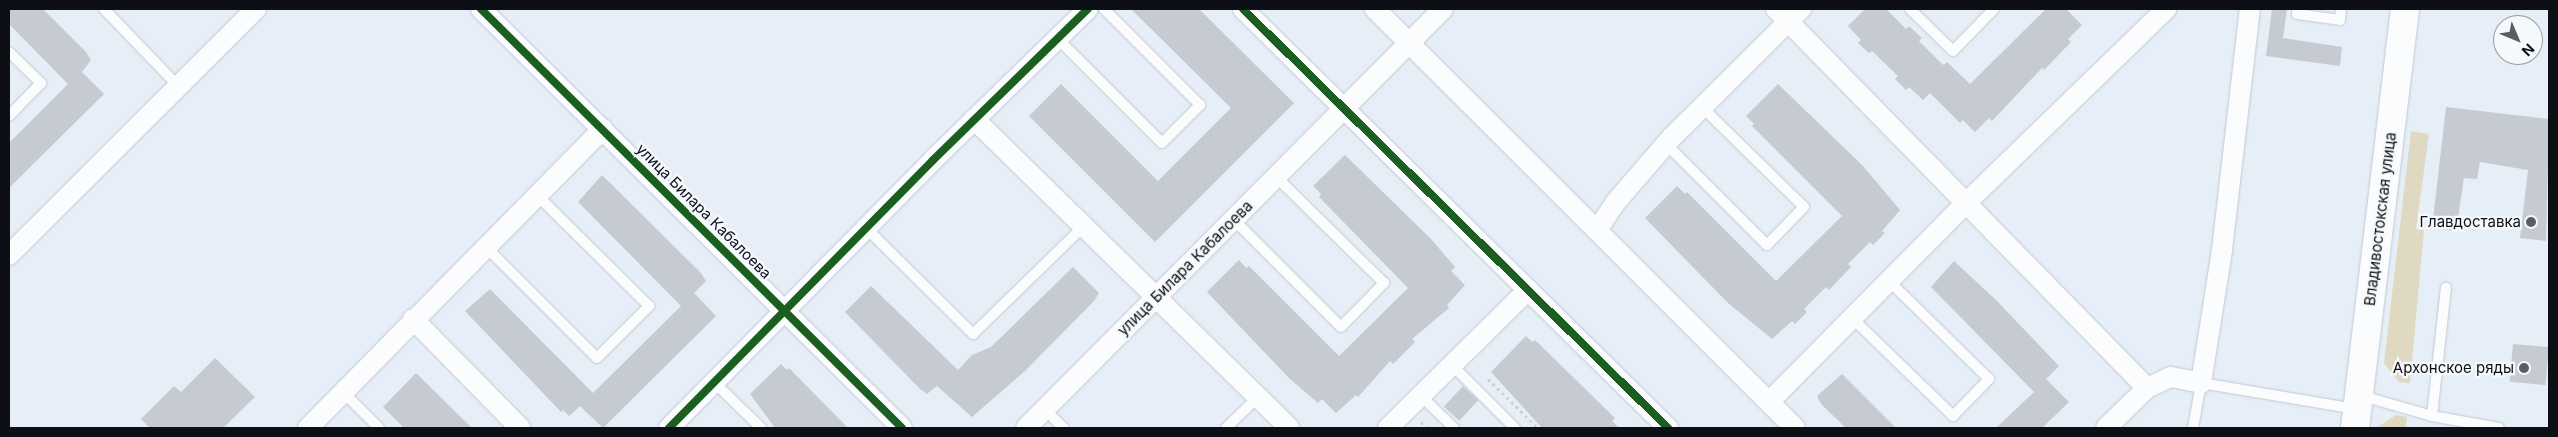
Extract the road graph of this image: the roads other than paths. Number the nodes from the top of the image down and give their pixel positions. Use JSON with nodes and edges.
{"nodes":[{"id":1,"x":104,"y":9,"type":"edge"},
{"id":2,"x":256,"y":9,"type":"edge"},
{"id":3,"x":481,"y":9,"type":"edge"},
{"id":4,"x":1088,"y":9,"type":"edge"},
{"id":5,"x":1104,"y":9,"type":"edge"},
{"id":6,"x":1243,"y":9,"type":"edge"},
{"id":7,"x":1376,"y":9,"type":"edge"},
{"id":8,"x":1443,"y":9,"type":"edge"},
{"id":9,"x":1910,"y":9,"type":"edge"},
{"id":10,"x":1994,"y":9,"type":"edge"},
{"id":11,"x":2250,"y":9,"type":"edge"},
{"id":12,"x":2298,"y":9,"type":"edge"},
{"id":13,"x":2341,"y":9,"type":"edge"},
{"id":14,"x":2405,"y":9,"type":"edge"},
{"id":15,"x":1788,"y":13,"type":"edge"},
{"id":16,"x":2154,"y":13,"type":"edge"},
{"id":17,"x":1057,"y":38,"type":"junction"},
{"id":18,"x":1409,"y":43,"type":"junction"},
{"id":19,"x":9,"y":52,"type":"edge"},
{"id":20,"x":178,"y":86,"type":"junction"},
{"id":21,"x":1702,"y":107,"type":"junction"},
{"id":22,"x":1344,"y":109,"type":"junction"},
{"id":23,"x":9,"y":116,"type":"edge"},
{"id":24,"x":974,"y":119,"type":"junction"},
{"id":25,"x":603,"y":129,"type":"junction"},
{"id":26,"x":1666,"y":144,"type":"junction"},
{"id":27,"x":1276,"y":177,"type":"junction"},
{"id":28,"x":537,"y":195,"type":"junction"},
{"id":29,"x":1966,"y":203,"type":"junction"},
{"id":30,"x":1234,"y":220,"type":"junction"},
{"id":31,"x":1084,"y":226,"type":"junction"},
{"id":32,"x":866,"y":228,"type":"junction"},
{"id":33,"x":1597,"y":230,"type":"junction"},
{"id":34,"x":485,"y":246,"type":"junction"},
{"id":35,"x":9,"y":255,"type":"edge"},
{"id":36,"x":1889,"y":281,"type":"junction"},
{"id":37,"x":2446,"y":288,"type":"dead end"},
{"id":38,"x":1528,"y":290,"type":"junction"},
{"id":39,"x":1156,"y":295,"type":"junction"},
{"id":40,"x":784,"y":312,"type":"junction"},
{"id":41,"x":1852,"y":318,"type":"junction"},
{"id":42,"x":413,"y":319,"type":"junction"},
{"id":43,"x":1458,"y":372,"type":"junction"},
{"id":44,"x":714,"y":382,"type":"junction"},
{"id":45,"x":2201,"y":383,"type":"junction"},
{"id":46,"x":2147,"y":388,"type":"junction"},
{"id":47,"x":343,"y":392,"type":"junction"},
{"id":48,"x":1421,"y":396,"type":"junction"},
{"id":49,"x":1258,"y":397,"type":"junction"},
{"id":50,"x":1769,"y":402,"type":"junction"},
{"id":51,"x":1044,"y":409,"type":"junction"},
{"id":52,"x":2357,"y":411,"type":"edge"},
{"id":53,"x":2432,"y":416,"type":"junction"},
{"id":54,"x":672,"y":427,"type":"edge"},
{"id":55,"x":308,"y":428,"type":"edge"},
{"id":56,"x":379,"y":428,"type":"edge"},
{"id":57,"x":520,"y":428,"type":"edge"},
{"id":58,"x":760,"y":428,"type":"edge"},
{"id":59,"x":902,"y":428,"type":"edge"},
{"id":60,"x":1026,"y":428,"type":"edge"},
{"id":61,"x":1064,"y":428,"type":"edge"},
{"id":62,"x":1226,"y":428,"type":"edge"},
{"id":63,"x":1289,"y":428,"type":"edge"},
{"id":64,"x":1388,"y":428,"type":"edge"},
{"id":65,"x":1454,"y":428,"type":"edge"},
{"id":66,"x":1516,"y":428,"type":"edge"},
{"id":67,"x":1668,"y":428,"type":"edge"},
{"id":68,"x":1795,"y":428,"type":"edge"},
{"id":69,"x":2106,"y":428,"type":"edge"},
{"id":70,"x":2193,"y":428,"type":"edge"},
{"id":71,"x":2499,"y":428,"type":"edge"}],
"edges":[{"from":1,"to":20,"type":"lane"},
{"from":2,"to":20,"type":"street"},
{"from":3,"to":25,"type":"street","name":"улица Билара Кабалоева"},
{"from":4,"to":17,"type":"street"},
{"from":5,"to":17,"type":"lane"},
{"from":6,"to":22,"type":"street"},
{"from":7,"to":18,"type":"street"},
{"from":8,"to":18,"type":"street","name":"улица Билара Кабалоева"},
{"from":9,"to":10,"type":"lane"},
{"from":11,"to":45,"type":"street"},
{"from":12,"to":13,"type":"lane"},
{"from":14,"to":52,"type":"main road","name":"Владивостокская улица"},
{"from":15,"to":21,"type":"street"},
{"from":15,"to":29,"type":"street"},
{"from":16,"to":29,"type":"street"},
{"from":17,"to":24,"type":"street"},
{"from":18,"to":22,"type":"street","name":"улица Билара Кабалоева"},
{"from":18,"to":33,"type":"street"},
{"from":19,"to":23,"type":"lane"},
{"from":20,"to":35,"type":"street"},
{"from":21,"to":26,"type":"street"},
{"from":21,"to":26,"type":"lane"},
{"from":22,"to":27,"type":"street","name":"улица Билара Кабалоева"},
{"from":22,"to":38,"type":"street"},
{"from":24,"to":31,"type":"street"},
{"from":24,"to":32,"type":"street"},
{"from":25,"to":28,"type":"street"},
{"from":25,"to":40,"type":"street","name":"улица Билара Кабалоева"},
{"from":26,"to":33,"type":"street"},
{"from":27,"to":30,"type":"street","name":"улица Билара Кабалоева"},
{"from":27,"to":30,"type":"lane"},
{"from":28,"to":34,"type":"street"},
{"from":28,"to":34,"type":"lane"},
{"from":29,"to":36,"type":"street"},
{"from":29,"to":46,"type":"street"},
{"from":30,"to":39,"type":"street","name":"улица Билара Кабалоева"},
{"from":31,"to":32,"type":"lane"},
{"from":31,"to":39,"type":"street"},
{"from":32,"to":40,"type":"street"},
{"from":33,"to":50,"type":"street"},
{"from":34,"to":42,"type":"street"},
{"from":36,"to":41,"type":"street"},
{"from":36,"to":41,"type":"lane"},
{"from":37,"to":53,"type":"lane"},
{"from":38,"to":43,"type":"street"},
{"from":38,"to":67,"type":"street"},
{"from":39,"to":49,"type":"street"},
{"from":39,"to":51,"type":"street","name":"улица Билара Кабалоева"},
{"from":40,"to":44,"type":"street"},
{"from":40,"to":59,"type":"street","name":"улица Билара Кабалоева"},
{"from":41,"to":50,"type":"street"},
{"from":42,"to":47,"type":"street"},
{"from":42,"to":57,"type":"street"},
{"from":43,"to":48,"type":"street"},
{"from":43,"to":66,"type":"lane"},
{"from":44,"to":54,"type":"street"},
{"from":44,"to":58,"type":"lane"},
{"from":45,"to":46,"type":"street"},
{"from":45,"to":52,"type":"lane"},
{"from":45,"to":70,"type":"lane"},
{"from":46,"to":69,"type":"street"},
{"from":47,"to":55,"type":"street"},
{"from":47,"to":56,"type":"lane"},
{"from":48,"to":64,"type":"street"},
{"from":48,"to":65,"type":"lane"},
{"from":49,"to":62,"type":"lane"},
{"from":49,"to":63,"type":"street"},
{"from":50,"to":68,"type":"street"},
{"from":51,"to":60,"type":"street","name":"улица Билара Кабалоева"},
{"from":51,"to":61,"type":"lane"},
{"from":52,"to":53,"type":"lane"},
{"from":53,"to":71,"type":"lane"}]}
